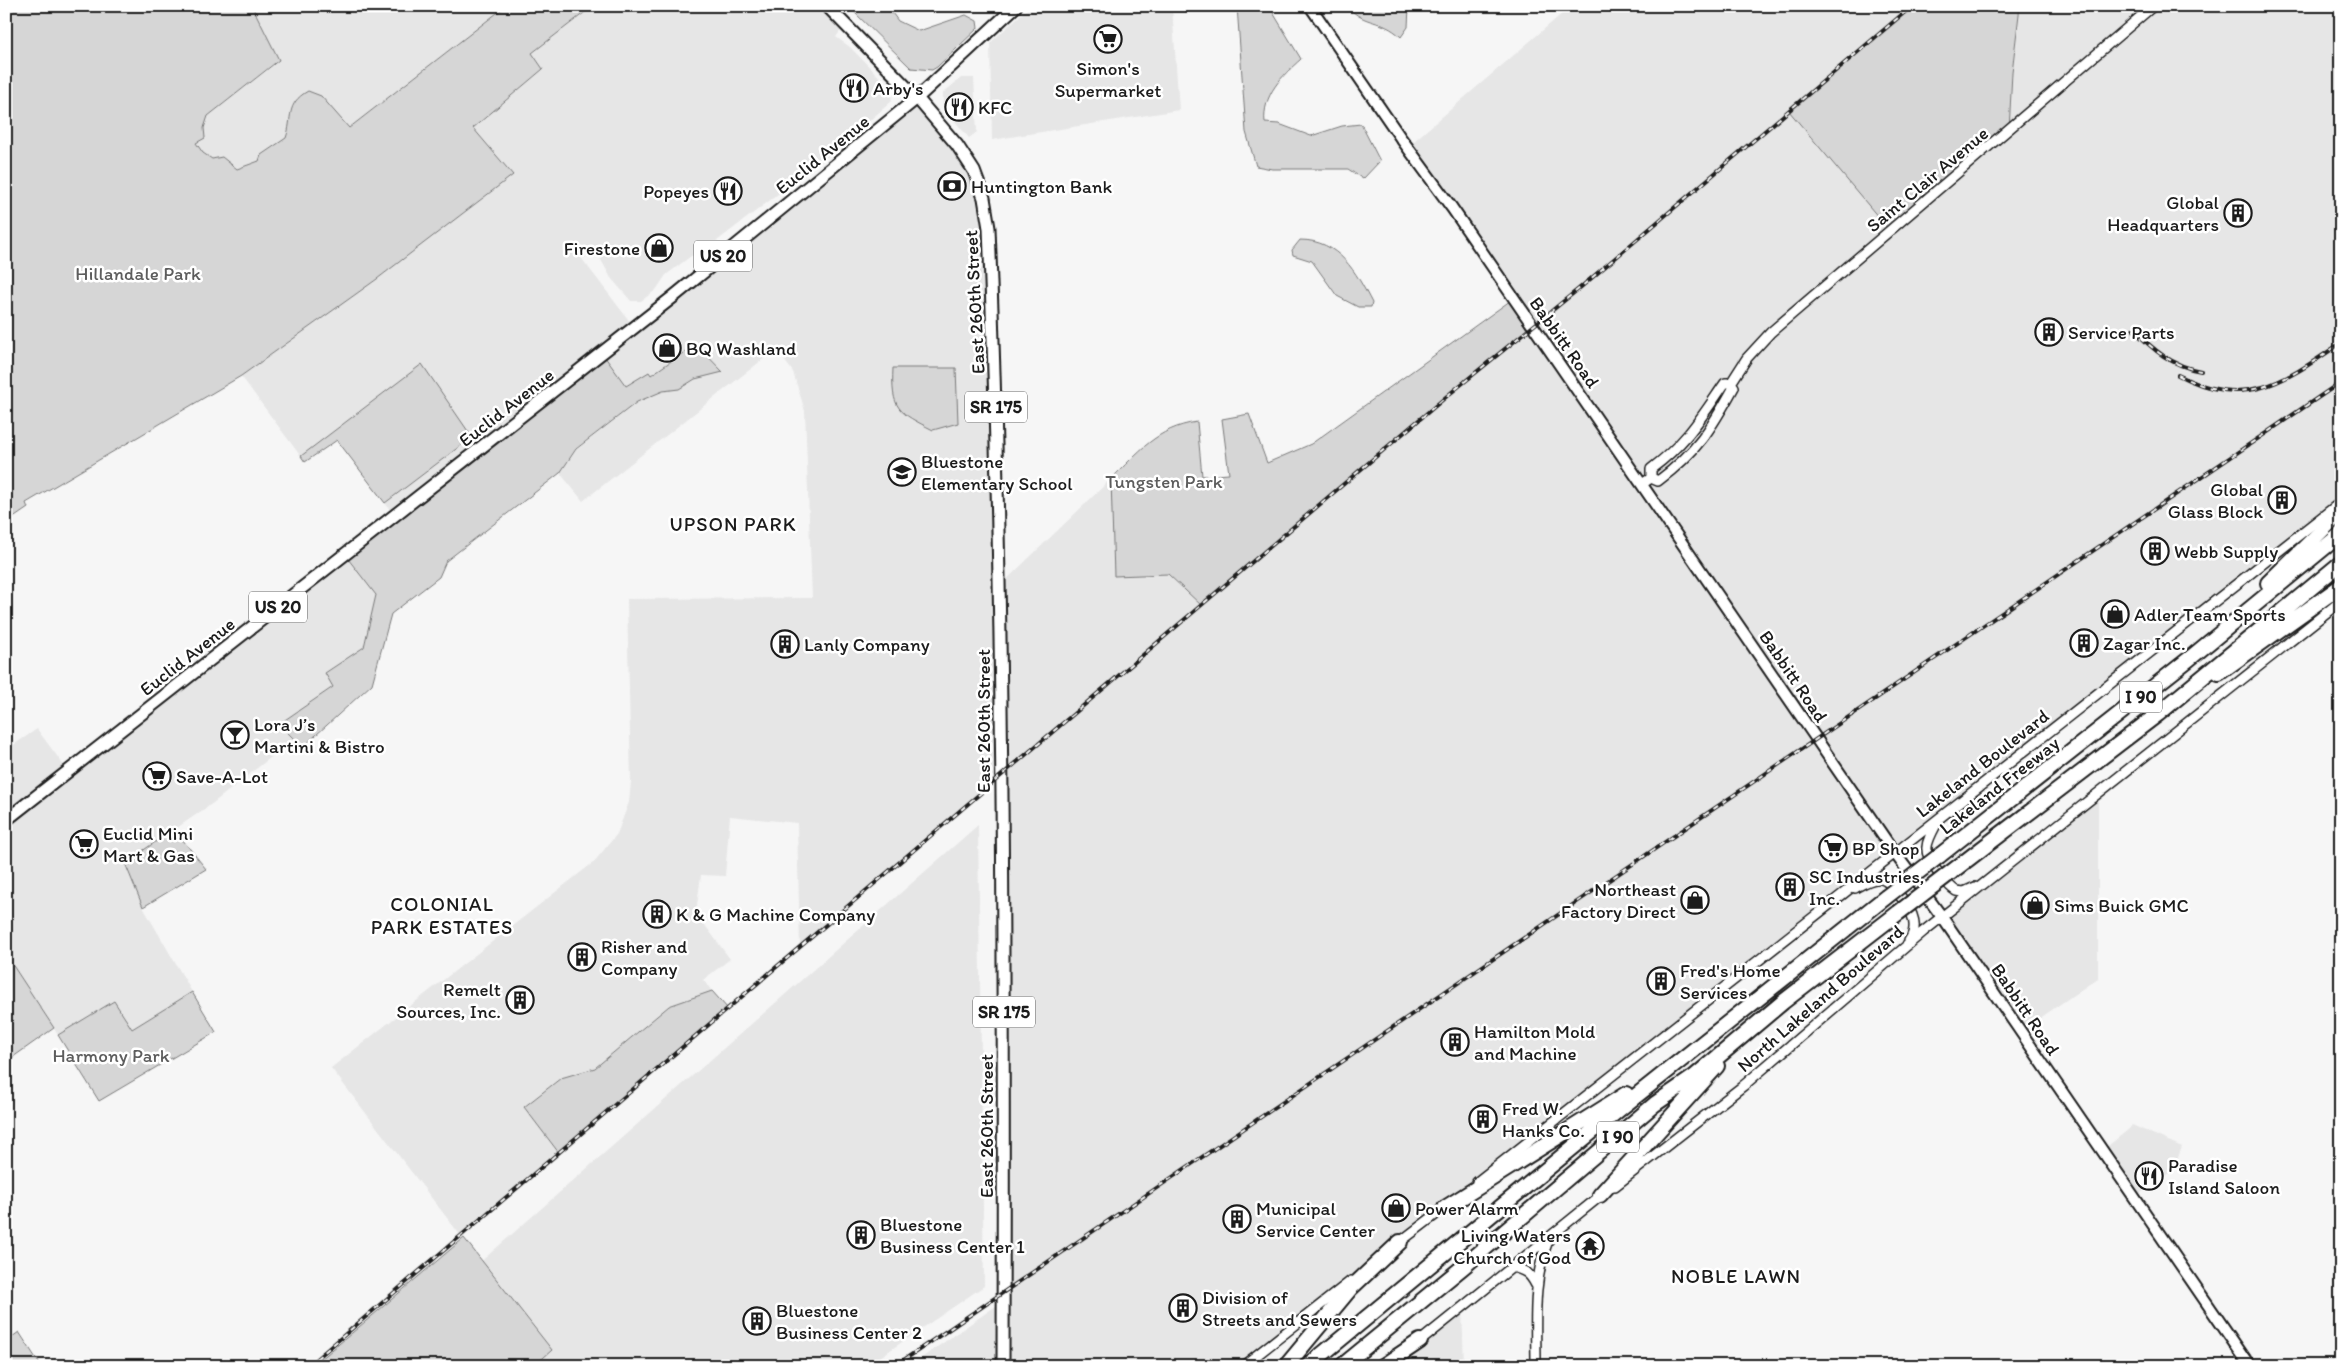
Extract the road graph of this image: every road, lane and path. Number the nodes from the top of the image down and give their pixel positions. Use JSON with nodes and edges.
{"nodes":[{"id":1,"x":827,"y":6,"type":"edge"},
{"id":2,"x":1016,"y":6,"type":"edge"},
{"id":3,"x":1310,"y":6,"type":"edge"},
{"id":4,"x":2153,"y":6,"type":"edge"},
{"id":5,"x":918,"y":98,"type":"junction"},
{"id":6,"x":1731,"y":383,"type":"junction"},
{"id":7,"x":1652,"y":478,"type":"junction"},
{"id":8,"x":1642,"y":484,"type":"junction"},
{"id":9,"x":2341,"y":502,"type":"edge"},
{"id":10,"x":2341,"y":512,"type":"edge"},
{"id":11,"x":2341,"y":534,"type":"edge"},
{"id":12,"x":2341,"y":563,"type":"edge"},
{"id":13,"x":2341,"y":586,"type":"edge"},
{"id":14,"x":2341,"y":601,"type":"edge"},
{"id":15,"x":2189,"y":659,"type":"junction"},
{"id":16,"x":2158,"y":714,"type":"junction"},
{"id":17,"x":1940,"y":816,"type":"junction"},
{"id":18,"x":6,"y":820,"type":"edge"},
{"id":19,"x":1894,"y":852,"type":"junction"},
{"id":20,"x":1986,"y":883,"type":"junction"},
{"id":21,"x":1840,"y":895,"type":"junction"},
{"id":22,"x":1942,"y":917,"type":"junction"},
{"id":23,"x":1899,"y":952,"type":"junction"},
{"id":24,"x":1745,"y":1035,"type":"junction"},
{"id":25,"x":1711,"y":1036,"type":"junction"},
{"id":26,"x":1600,"y":1195,"type":"junction"},
{"id":27,"x":1445,"y":1208,"type":"junction"},
{"id":28,"x":1549,"y":1236,"type":"junction"},
{"id":29,"x":1400,"y":1242,"type":"junction"},
{"id":30,"x":1512,"y":1267,"type":"junction"},
{"id":31,"x":1536,"y":1285,"type":"junction"},
{"id":32,"x":1420,"y":1341,"type":"junction"},
{"id":33,"x":1003,"y":1366,"type":"edge"},
{"id":34,"x":1243,"y":1366,"type":"edge"},
{"id":35,"x":1286,"y":1366,"type":"edge"},
{"id":36,"x":1308,"y":1366,"type":"edge"},
{"id":37,"x":1342,"y":1366,"type":"edge"},
{"id":38,"x":1383,"y":1366,"type":"edge"},
{"id":39,"x":1392,"y":1366,"type":"edge"},
{"id":40,"x":1536,"y":1366,"type":"edge"},
{"id":41,"x":2250,"y":1366,"type":"edge"}],
"edges":[{"from":1,"to":5,"type":"main road","number":"SR 175"},
{"from":2,"to":5,"type":"main road","name":"Euclid Avenue","number":"US 20"},
{"from":3,"to":8,"type":"main road","name":"Babbitt Road"},
{"from":4,"to":6,"type":"street","name":"Saint Clair Avenue"},
{"from":5,"to":18,"type":"main road","name":"Euclid Avenue","number":"US 20"},
{"from":5,"to":33,"type":"main road","name":"East 260th Street","number":"SR 175"},
{"from":6,"to":7,"type":"street","name":"Saint Clair Avenue"},
{"from":6,"to":7,"type":"street","name":"Saint Clair Avenue"},
{"from":7,"to":8,"type":"street","name":"Saint Clair Avenue"},
{"from":8,"to":19,"type":"main road","name":"Babbitt Road"},
{"from":9,"to":17,"type":"street","name":"Lakeland Boulevard"},
{"from":10,"to":15,"type":"highway"},
{"from":11,"to":15,"type":"highway","name":"Lakeland Freeway","number":"I 90"},
{"from":12,"to":16,"type":"highway","name":"Lakeland Freeway","number":"I 90"},
{"from":13,"to":16,"type":"highway"},
{"from":14,"to":20,"type":"street","name":"North Lakeland Boulevard"},
{"from":15,"to":25,"type":"highway","name":"Lakeland Freeway","number":"I 90","bridge":true},
{"from":16,"to":24,"type":"highway","name":"Lakeland Freeway","number":"I 90","bridge":true},
{"from":17,"to":19,"type":"street","name":"Lakeland Boulevard"},
{"from":17,"to":20,"type":"street"},
{"from":19,"to":21,"type":"street","name":"Lakeland Boulevard"},
{"from":19,"to":22,"type":"main road","name":"Babbitt Road"},
{"from":20,"to":22,"type":"street","name":"North Lakeland Boulevard"},
{"from":21,"to":23,"type":"street"},
{"from":21,"to":27,"type":"street","name":"Lakeland Boulevard"},
{"from":22,"to":23,"type":"street","name":"North Lakeland Boulevard"},
{"from":22,"to":41,"type":"main road","name":"Babbitt Road"},
{"from":23,"to":26,"type":"street","name":"North Lakeland Boulevard"},
{"from":24,"to":26,"type":"highway"},
{"from":24,"to":37,"type":"highway","name":"Lakeland Freeway","number":"I 90"},
{"from":25,"to":27,"type":"highway"},
{"from":25,"to":36,"type":"highway","name":"Lakeland Freeway","number":"I 90"},
{"from":26,"to":28,"type":"street","name":"North Lakeland Boulevard"},
{"from":27,"to":29,"type":"street","name":"Lakeland Boulevard"},
{"from":28,"to":30,"type":"street","name":"North Lakeland Boulevard"},
{"from":28,"to":31,"type":"street"},
{"from":29,"to":34,"type":"street","name":"Lakeland Boulevard"},
{"from":29,"to":35,"type":"highway"},
{"from":30,"to":31,"type":"street"},
{"from":30,"to":32,"type":"street","name":"North Lakeland Boulevard"},
{"from":31,"to":40,"type":"street"},
{"from":32,"to":38,"type":"highway"},
{"from":32,"to":39,"type":"street","name":"North Lakeland Boulevard"}]}
